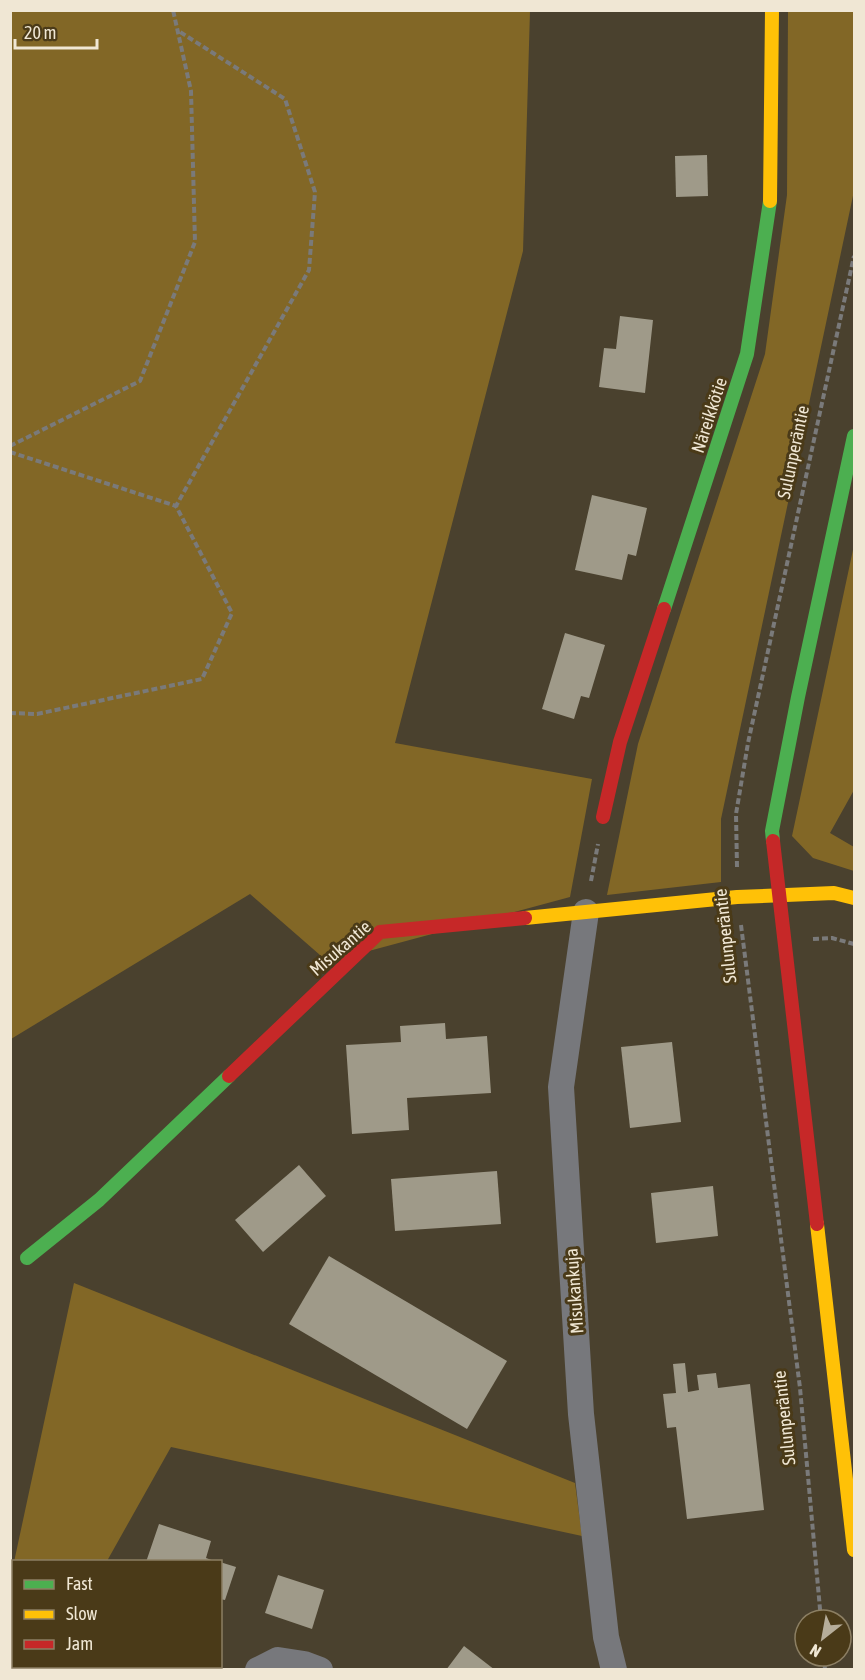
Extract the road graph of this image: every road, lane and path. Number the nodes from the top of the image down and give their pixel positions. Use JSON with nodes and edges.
{"nodes":[{"id":1,"x":173,"y":10,"type":"edge"},
{"id":2,"x":772,"y":10,"type":"edge"},
{"id":3,"x":177,"y":30,"type":"junction"},
{"id":4,"x":855,"y":256,"type":"edge"},
{"id":5,"x":855,"y":436,"type":"edge"},
{"id":6,"x":10,"y":446,"type":"edge"},
{"id":7,"x":10,"y":452,"type":"edge"},
{"id":8,"x":176,"y":506,"type":"junction"},
{"id":9,"x":10,"y":712,"type":"edge"},
{"id":10,"x":603,"y":817,"type":"joint"},
{"id":11,"x":779,"y":894,"type":"junction"},
{"id":12,"x":737,"y":897,"type":"junction"},
{"id":13,"x":855,"y":898,"type":"edge"},
{"id":14,"x":586,"y":912,"type":"junction"},
{"id":15,"x":27,"y":1258,"type":"dead end"},
{"id":16,"x":855,"y":1550,"type":"edge"},
{"id":17,"x":820,"y":1608,"type":"edge"},
{"id":18,"x":258,"y":1670,"type":"edge"},
{"id":19,"x":320,"y":1670,"type":"edge"},
{"id":20,"x":614,"y":1670,"type":"edge"}],
"edges":[{"from":1,"to":3,"type":"path"},
{"from":2,"to":10,"type":"street","name":"Näreikkötie"},
{"from":3,"to":6,"type":"path"},
{"from":3,"to":8,"type":"path"},
{"from":4,"to":12,"type":"path","name":"Sulunperäntie"},
{"from":5,"to":11,"type":"street"},
{"from":7,"to":8,"type":"path"},
{"from":8,"to":9,"type":"path"},
{"from":10,"to":14,"type":"path"},
{"from":11,"to":12,"type":"street","name":"Misukantie"},
{"from":11,"to":13,"type":"street","name":"Misukantie"},
{"from":11,"to":16,"type":"street"},
{"from":12,"to":14,"type":"street","name":"Misukantie"},
{"from":12,"to":17,"type":"path","name":"Sulunperäntie"},
{"from":14,"to":15,"type":"street","name":"Misukantie"},
{"from":14,"to":20,"type":"street","name":"Misukankuja"},
{"from":18,"to":19,"type":"street"}]}
